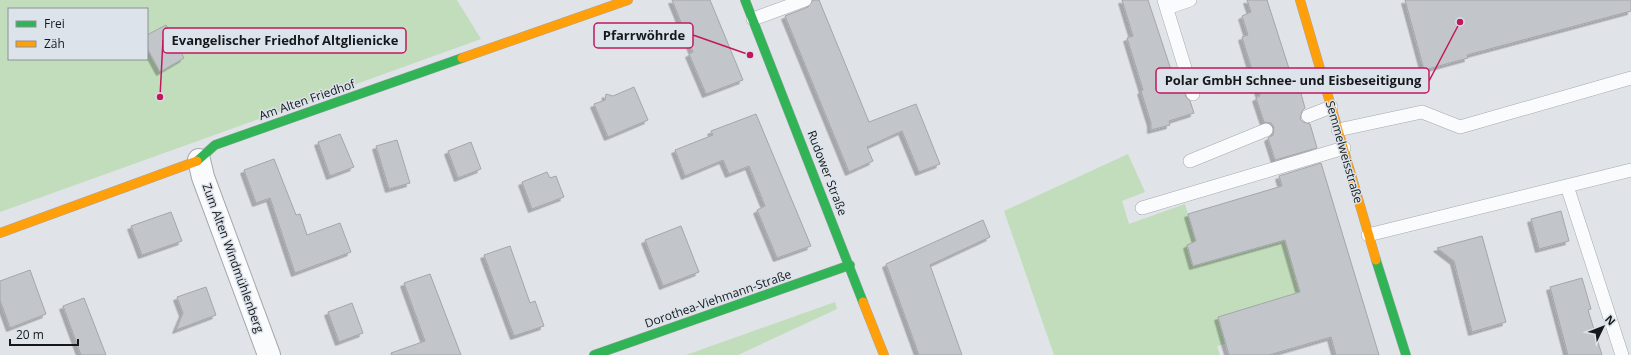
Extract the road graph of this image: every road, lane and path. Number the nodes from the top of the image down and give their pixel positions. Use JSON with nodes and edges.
{"nodes":[{"id":1,"x":628,"y":0,"type":"edge"},
{"id":2,"x":745,"y":0,"type":"edge"},
{"id":3,"x":805,"y":0,"type":"edge"},
{"id":4,"x":1190,"y":0,"type":"edge"},
{"id":5,"x":1300,"y":0,"type":"edge"},
{"id":6,"x":1165,"y":4,"type":"edge"},
{"id":7,"x":753,"y":19,"type":"junction"},
{"id":8,"x":1631,"y":78,"type":"edge"},
{"id":9,"x":1194,"y":94,"type":"dead end"},
{"id":10,"x":1331,"y":107,"type":"junction"},
{"id":11,"x":1308,"y":116,"type":"dead end"},
{"id":12,"x":1266,"y":130,"type":"dead end"},
{"id":13,"x":1338,"y":130,"type":"junction"},
{"id":14,"x":1344,"y":148,"type":"junction"},
{"id":15,"x":199,"y":160,"type":"junction"},
{"id":16,"x":1190,"y":161,"type":"dead end"},
{"id":17,"x":1631,"y":170,"type":"edge"},
{"id":18,"x":1567,"y":186,"type":"junction"},
{"id":19,"x":1142,"y":208,"type":"dead end"},
{"id":20,"x":0,"y":233,"type":"edge"},
{"id":21,"x":1368,"y":235,"type":"junction"},
{"id":22,"x":850,"y":265,"type":"junction"},
{"id":23,"x":269,"y":355,"type":"edge"},
{"id":24,"x":594,"y":355,"type":"edge"},
{"id":25,"x":884,"y":355,"type":"edge"},
{"id":26,"x":1406,"y":355,"type":"edge"},
{"id":27,"x":1622,"y":355,"type":"edge"}],
"edges":[{"from":1,"to":15,"type":"street","name":"Am Alten Friedhof"},
{"from":2,"to":7,"type":"street","name":"Rudower Straße"},
{"from":3,"to":7,"type":"lane"},
{"from":4,"to":6,"type":"lane"},
{"from":5,"to":10,"type":"street","name":"Semmelweisstraße"},
{"from":6,"to":9,"type":"lane"},
{"from":7,"to":22,"type":"street","name":"Rudower Straße"},
{"from":8,"to":13,"type":"lane"},
{"from":10,"to":11,"type":"lane"},
{"from":10,"to":13,"type":"street","name":"Semmelweisstraße"},
{"from":12,"to":16,"type":"lane"},
{"from":13,"to":14,"type":"street","name":"Semmelweisstraße"},
{"from":14,"to":19,"type":"lane"},
{"from":14,"to":21,"type":"street","name":"Semmelweisstraße"},
{"from":15,"to":20,"type":"street","name":"Am Alten Friedhof"},
{"from":15,"to":23,"type":"street","name":"Zum Alten Windmühlenberg"},
{"from":17,"to":18,"type":"lane"},
{"from":18,"to":21,"type":"lane"},
{"from":18,"to":27,"type":"lane"},
{"from":21,"to":26,"type":"street","name":"Semmelweisstraße"},
{"from":22,"to":24,"type":"street","name":"Dorothea-Viehmann-Straße"},
{"from":22,"to":25,"type":"street","name":"Rudower Straße"}]}
